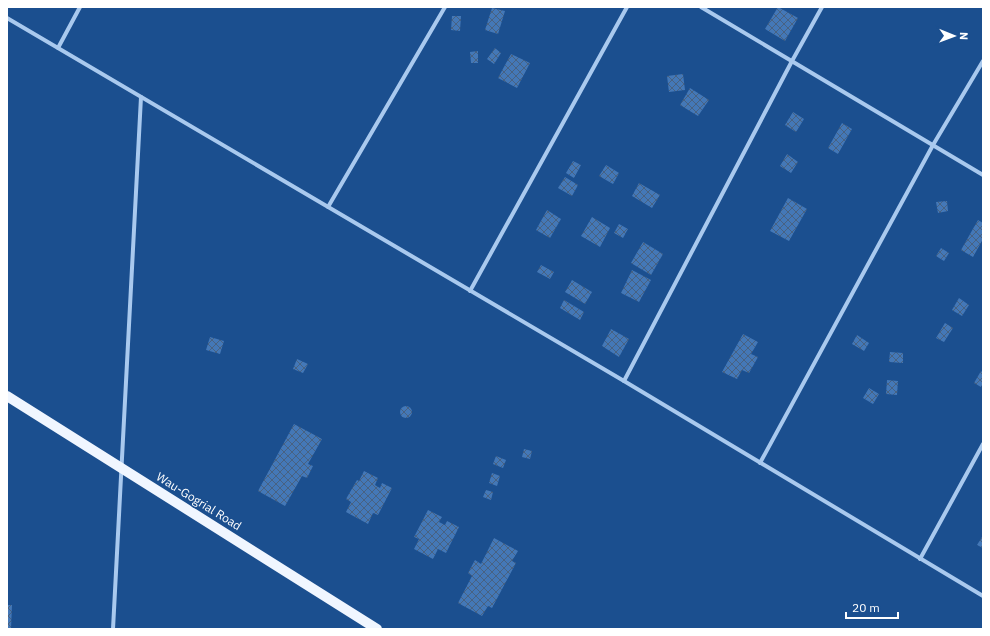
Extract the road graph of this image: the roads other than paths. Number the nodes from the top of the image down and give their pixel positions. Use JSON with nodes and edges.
{"nodes":[{"id":1,"x":80,"y":7,"type":"edge"},
{"id":2,"x":445,"y":7,"type":"edge"},
{"id":3,"x":627,"y":7,"type":"edge"},
{"id":4,"x":701,"y":7,"type":"edge"},
{"id":5,"x":822,"y":7,"type":"edge"},
{"id":6,"x":7,"y":18,"type":"edge"},
{"id":7,"x":58,"y":48,"type":"junction"},
{"id":8,"x":792,"y":61,"type":"junction"},
{"id":9,"x":983,"y":61,"type":"edge"},
{"id":10,"x":141,"y":97,"type":"junction"},
{"id":11,"x":933,"y":145,"type":"junction"},
{"id":12,"x":983,"y":175,"type":"edge"},
{"id":13,"x":328,"y":207,"type":"junction"},
{"id":14,"x":470,"y":291,"type":"junction"},
{"id":15,"x":624,"y":381,"type":"junction"},
{"id":16,"x":7,"y":396,"type":"edge"},
{"id":17,"x":983,"y":444,"type":"edge"},
{"id":18,"x":760,"y":463,"type":"junction"},
{"id":19,"x":122,"y":468,"type":"junction"},
{"id":20,"x":920,"y":559,"type":"junction"},
{"id":21,"x":983,"y":596,"type":"edge"},
{"id":22,"x":113,"y":629,"type":"edge"},
{"id":23,"x":377,"y":629,"type":"edge"}],
"edges":[{"from":1,"to":7,"type":"street"},
{"from":2,"to":13,"type":"street"},
{"from":3,"to":14,"type":"street"},
{"from":4,"to":8,"type":"street"},
{"from":5,"to":8,"type":"street"},
{"from":6,"to":7,"type":"street"},
{"from":7,"to":10,"type":"street"},
{"from":8,"to":11,"type":"street"},
{"from":8,"to":15,"type":"street"},
{"from":9,"to":11,"type":"street"},
{"from":10,"to":13,"type":"street"},
{"from":10,"to":19,"type":"street"},
{"from":11,"to":12,"type":"street"},
{"from":11,"to":18,"type":"street"},
{"from":13,"to":14,"type":"street"},
{"from":14,"to":15,"type":"street"},
{"from":15,"to":18,"type":"street"},
{"from":16,"to":19,"type":"main road","name":"Wau-Gogrial Road"},
{"from":17,"to":20,"type":"street"},
{"from":18,"to":20,"type":"street"},
{"from":19,"to":22,"type":"street"},
{"from":19,"to":23,"type":"main road","name":"Wau-Gogrial Road"},
{"from":20,"to":21,"type":"street"}]}
